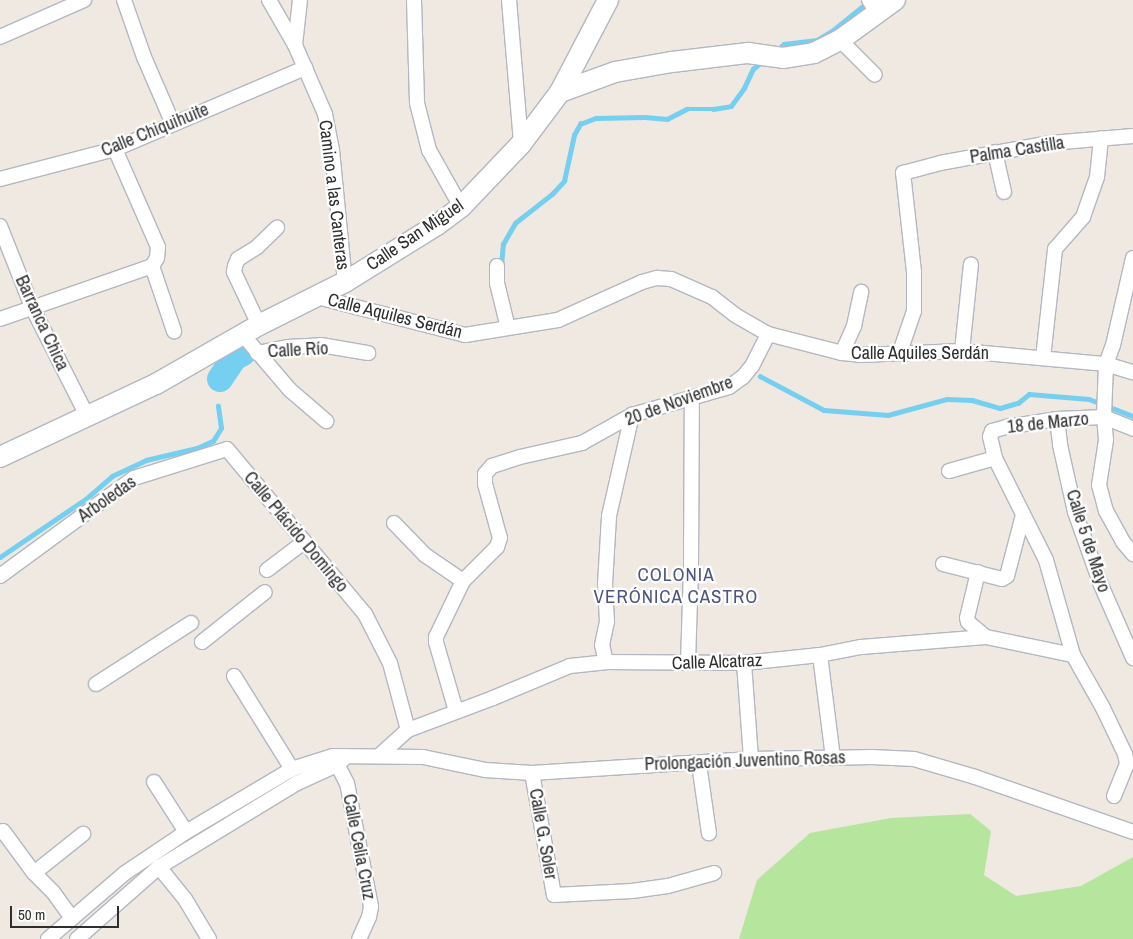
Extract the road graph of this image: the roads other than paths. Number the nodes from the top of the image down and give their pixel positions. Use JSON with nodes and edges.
{"nodes":[{"id":1,"x":84,"y":0,"type":"edge"},
{"id":2,"x":124,"y":0,"type":"edge"},
{"id":3,"x":269,"y":0,"type":"edge"},
{"id":4,"x":300,"y":0,"type":"edge"},
{"id":5,"x":414,"y":0,"type":"edge"},
{"id":6,"x":509,"y":0,"type":"edge"},
{"id":7,"x":608,"y":0,"type":"edge"},
{"id":8,"x":895,"y":0,"type":"edge"},
{"id":9,"x":874,"y":8,"type":"edge"},
{"id":10,"x":0,"y":37,"type":"edge"},
{"id":11,"x":840,"y":40,"type":"junction"},
{"id":12,"x":295,"y":45,"type":"junction"},
{"id":13,"x":305,"y":68,"type":"junction"},
{"id":14,"x":875,"y":75,"type":"dead end"},
{"id":15,"x":560,"y":92,"type":"junction"},
{"id":16,"x":172,"y":124,"type":"junction"},
{"id":17,"x":1133,"y":136,"type":"edge"},
{"id":18,"x":1101,"y":138,"type":"junction"},
{"id":19,"x":521,"y":144,"type":"junction"},
{"id":20,"x":115,"y":148,"type":"junction"},
{"id":21,"x":995,"y":152,"type":"junction"},
{"id":22,"x":0,"y":179,"type":"edge"},
{"id":23,"x":1004,"y":192,"type":"dead end"},
{"id":24,"x":461,"y":207,"type":"junction"},
{"id":25,"x":0,"y":226,"type":"edge"},
{"id":26,"x":277,"y":228,"type":"dead end"},
{"id":27,"x":1133,"y":258,"type":"edge"},
{"id":28,"x":971,"y":264,"type":"dead end"},
{"id":29,"x":152,"y":266,"type":"junction"},
{"id":30,"x":497,"y":266,"type":"dead end"},
{"id":31,"x":345,"y":282,"type":"junction"},
{"id":32,"x":861,"y":292,"type":"dead end"},
{"id":33,"x":317,"y":297,"type":"junction"},
{"id":34,"x":32,"y":307,"type":"junction"},
{"id":35,"x":0,"y":319,"type":"edge"},
{"id":36,"x":508,"y":328,"type":"junction"},
{"id":37,"x":251,"y":330,"type":"junction"},
{"id":38,"x":174,"y":332,"type":"dead end"},
{"id":39,"x":768,"y":334,"type":"junction"},
{"id":40,"x":962,"y":351,"type":"junction"},
{"id":41,"x":900,"y":352,"type":"junction"},
{"id":42,"x":257,"y":353,"type":"junction"},
{"id":43,"x":368,"y":353,"type":"dead end"},
{"id":44,"x":842,"y":353,"type":"junction"},
{"id":45,"x":1043,"y":358,"type":"junction"},
{"id":46,"x":1106,"y":364,"type":"junction"},
{"id":47,"x":1133,"y":372,"type":"edge"},
{"id":48,"x":692,"y":398,"type":"junction"},
{"id":49,"x":632,"y":415,"type":"junction"},
{"id":50,"x":1104,"y":416,"type":"junction"},
{"id":51,"x":88,"y":418,"type":"junction"},
{"id":52,"x":1057,"y":419,"type":"junction"},
{"id":53,"x":326,"y":421,"type":"dead end"},
{"id":54,"x":1133,"y":429,"type":"edge"},
{"id":55,"x":227,"y":449,"type":"joint"},
{"id":56,"x":0,"y":457,"type":"edge"},
{"id":57,"x":995,"y":458,"type":"junction"},
{"id":58,"x":949,"y":471,"type":"dead end"},
{"id":59,"x":1024,"y":515,"type":"junction"},
{"id":60,"x":394,"y":523,"type":"dead end"},
{"id":61,"x":304,"y":542,"type":"junction"},
{"id":62,"x":1133,"y":554,"type":"edge"},
{"id":63,"x":943,"y":564,"type":"dead end"},
{"id":64,"x":267,"y":570,"type":"dead end"},
{"id":65,"x":978,"y":572,"type":"junction"},
{"id":66,"x":0,"y":576,"type":"edge"},
{"id":67,"x":462,"y":580,"type":"junction"},
{"id":68,"x":265,"y":592,"type":"dead end"},
{"id":69,"x":191,"y":623,"type":"dead end"},
{"id":70,"x":986,"y":637,"type":"junction"},
{"id":71,"x":202,"y":642,"type":"dead end"},
{"id":72,"x":820,"y":654,"type":"junction"},
{"id":73,"x":1073,"y":655,"type":"junction"},
{"id":74,"x":1133,"y":658,"type":"edge"},
{"id":75,"x":606,"y":662,"type":"junction"},
{"id":76,"x":744,"y":663,"type":"junction"},
{"id":77,"x":688,"y":664,"type":"junction"},
{"id":78,"x":234,"y":676,"type":"dead end"},
{"id":79,"x":96,"y":684,"type":"dead end"},
{"id":80,"x":456,"y":711,"type":"junction"},
{"id":81,"x":408,"y":730,"type":"junction"},
{"id":82,"x":380,"y":756,"type":"junction"},
{"id":83,"x":833,"y":758,"type":"junction"},
{"id":84,"x":339,"y":759,"type":"junction"},
{"id":85,"x":752,"y":759,"type":"junction"},
{"id":86,"x":698,"y":764,"type":"junction"},
{"id":87,"x":292,"y":769,"type":"junction"},
{"id":88,"x":532,"y":773,"type":"junction"},
{"id":89,"x":154,"y":782,"type":"dead end"},
{"id":90,"x":1114,"y":796,"type":"dead end"},
{"id":91,"x":3,"y":831,"type":"dead end"},
{"id":92,"x":186,"y":832,"type":"junction"},
{"id":93,"x":1133,"y":832,"type":"edge"},
{"id":94,"x":708,"y":833,"type":"dead end"},
{"id":95,"x":83,"y":834,"type":"dead end"},
{"id":96,"x":159,"y":866,"type":"junction"},
{"id":97,"x":34,"y":873,"type":"junction"},
{"id":98,"x":714,"y":873,"type":"dead end"},
{"id":99,"x":71,"y":917,"type":"junction"},
{"id":100,"x":48,"y":939,"type":"edge"},
{"id":101,"x":77,"y":939,"type":"edge"},
{"id":102,"x":209,"y":939,"type":"edge"},
{"id":103,"x":359,"y":939,"type":"edge"}],
"edges":[{"from":1,"to":10,"type":"street"},
{"from":2,"to":16,"type":"street"},
{"from":3,"to":12,"type":"street","name":"Camino a las Canteras"},
{"from":4,"to":12,"type":"street"},
{"from":5,"to":24,"type":"street"},
{"from":6,"to":19,"type":"street"},
{"from":7,"to":15,"type":"street","name":"Calle San Miguel"},
{"from":8,"to":9,"type":"street"},
{"from":9,"to":11,"type":"street"},
{"from":11,"to":14,"type":"street"},
{"from":11,"to":15,"type":"street"},
{"from":12,"to":13,"type":"street","name":"Camino a las Canteras"},
{"from":13,"to":16,"type":"street","name":"Calle Chiquihuite"},
{"from":13,"to":31,"type":"street","name":"Camino a las Canteras"},
{"from":15,"to":19,"type":"street","name":"Calle San Miguel"},
{"from":16,"to":20,"type":"street","name":"Calle Chiquihuite"},
{"from":17,"to":18,"type":"street","name":"Palma Castilla"},
{"from":18,"to":21,"type":"street","name":"Palma Castilla"},
{"from":18,"to":45,"type":"street"},
{"from":19,"to":24,"type":"street","name":"Calle San Miguel"},
{"from":20,"to":22,"type":"street","name":"Calle Chiquihuite"},
{"from":20,"to":29,"type":"street"},
{"from":21,"to":23,"type":"street"},
{"from":21,"to":41,"type":"street","name":"Palma Castilla"},
{"from":24,"to":31,"type":"street","name":"Calle San Miguel"},
{"from":25,"to":34,"type":"street","name":"Barranca Chica"},
{"from":26,"to":37,"type":"street"},
{"from":27,"to":46,"type":"street"},
{"from":28,"to":40,"type":"street"},
{"from":29,"to":34,"type":"street"},
{"from":29,"to":38,"type":"street"},
{"from":30,"to":36,"type":"street"},
{"from":31,"to":33,"type":"street","name":"Calle San Miguel"},
{"from":32,"to":44,"type":"street"},
{"from":33,"to":36,"type":"street","name":"Calle Aquiles Serdán"},
{"from":33,"to":37,"type":"street","name":"Calle San Miguel"},
{"from":34,"to":35,"type":"street"},
{"from":34,"to":51,"type":"street","name":"Barranca Chica"},
{"from":36,"to":39,"type":"street","name":"Calle Aquiles Serdán"},
{"from":37,"to":42,"type":"street"},
{"from":37,"to":51,"type":"street","name":"Calle San Miguel"},
{"from":39,"to":44,"type":"street","name":"Calle Aquiles Serdán"},
{"from":39,"to":48,"type":"street","name":"20 de Noviembre"},
{"from":40,"to":41,"type":"street","name":"Calle Aquiles Serdán"},
{"from":40,"to":45,"type":"street","name":"Calle Aquiles Serdán"},
{"from":41,"to":44,"type":"street","name":"Calle Aquiles Serdán"},
{"from":42,"to":43,"type":"street","name":"Calle Río"},
{"from":42,"to":53,"type":"street"},
{"from":45,"to":46,"type":"street","name":"Calle Aquiles Serdán"},
{"from":46,"to":47,"type":"street","name":"Calle Aquiles Serdán"},
{"from":46,"to":50,"type":"street"},
{"from":48,"to":49,"type":"street","name":"20 de Noviembre"},
{"from":48,"to":77,"type":"street"},
{"from":49,"to":67,"type":"street","name":"20 de Noviembre"},
{"from":49,"to":75,"type":"street"},
{"from":50,"to":52,"type":"street","name":"18 de Marzo"},
{"from":50,"to":54,"type":"street","name":"18 de Marzo"},
{"from":50,"to":62,"type":"street"},
{"from":51,"to":56,"type":"street","name":"Calle San Miguel"},
{"from":52,"to":57,"type":"street","name":"18 de Marzo"},
{"from":52,"to":74,"type":"street","name":"Calle 5 de Mayo"},
{"from":55,"to":61,"type":"street","name":"Calle Plácido Domingo"},
{"from":55,"to":66,"type":"street","name":"Arboledas"},
{"from":57,"to":58,"type":"street"},
{"from":57,"to":59,"type":"street"},
{"from":59,"to":65,"type":"street"},
{"from":59,"to":73,"type":"street"},
{"from":60,"to":67,"type":"street"},
{"from":61,"to":64,"type":"street"},
{"from":61,"to":81,"type":"street","name":"Calle Plácido Domingo"},
{"from":63,"to":65,"type":"street"},
{"from":65,"to":70,"type":"street"},
{"from":67,"to":80,"type":"street"},
{"from":68,"to":71,"type":"street"},
{"from":69,"to":79,"type":"street"},
{"from":70,"to":72,"type":"street","name":"Calle Alcatraz"},
{"from":70,"to":73,"type":"street","name":"Calle Alcatraz"},
{"from":72,"to":76,"type":"street","name":"Calle Alcatraz"},
{"from":72,"to":83,"type":"street"},
{"from":73,"to":90,"type":"street"},
{"from":75,"to":77,"type":"street","name":"Calle Alcatraz"},
{"from":75,"to":80,"type":"street","name":"Calle Alcatraz"},
{"from":76,"to":77,"type":"street","name":"Calle Alcatraz"},
{"from":76,"to":85,"type":"street"},
{"from":78,"to":87,"type":"street"},
{"from":80,"to":81,"type":"street","name":"Calle Alcatraz"},
{"from":81,"to":82,"type":"street","name":"Calle Alcatraz"},
{"from":82,"to":84,"type":"street","name":"Prolongación Juventino Rosas"},
{"from":82,"to":88,"type":"street","name":"Prolongación Juventino Rosas"},
{"from":83,"to":85,"type":"street","name":"Prolongación Juventino Rosas"},
{"from":83,"to":93,"type":"street","name":"Prolongación Juventino Rosas"},
{"from":84,"to":87,"type":"street","name":"Prolongación Juventino Rosas"},
{"from":84,"to":96,"type":"street","name":"Prolongación Juventino Rosas"},
{"from":84,"to":103,"type":"street","name":"Calle Celia Cruz"},
{"from":85,"to":86,"type":"street","name":"Prolongación Juventino Rosas"},
{"from":86,"to":88,"type":"street","name":"Prolongación Juventino Rosas"},
{"from":86,"to":94,"type":"street"},
{"from":87,"to":92,"type":"street","name":"Prolongación Juventino Rosas"},
{"from":88,"to":98,"type":"street","name":"Calle G. Soler"},
{"from":89,"to":92,"type":"street"},
{"from":91,"to":97,"type":"street"},
{"from":92,"to":99,"type":"street","name":"Prolongación Juventino Rosas"},
{"from":95,"to":97,"type":"street"},
{"from":96,"to":101,"type":"street","name":"Prolongación Juventino Rosas"},
{"from":96,"to":102,"type":"street"},
{"from":97,"to":99,"type":"street"},
{"from":99,"to":100,"type":"street","name":"Prolongación Juventino Rosas"}]}
